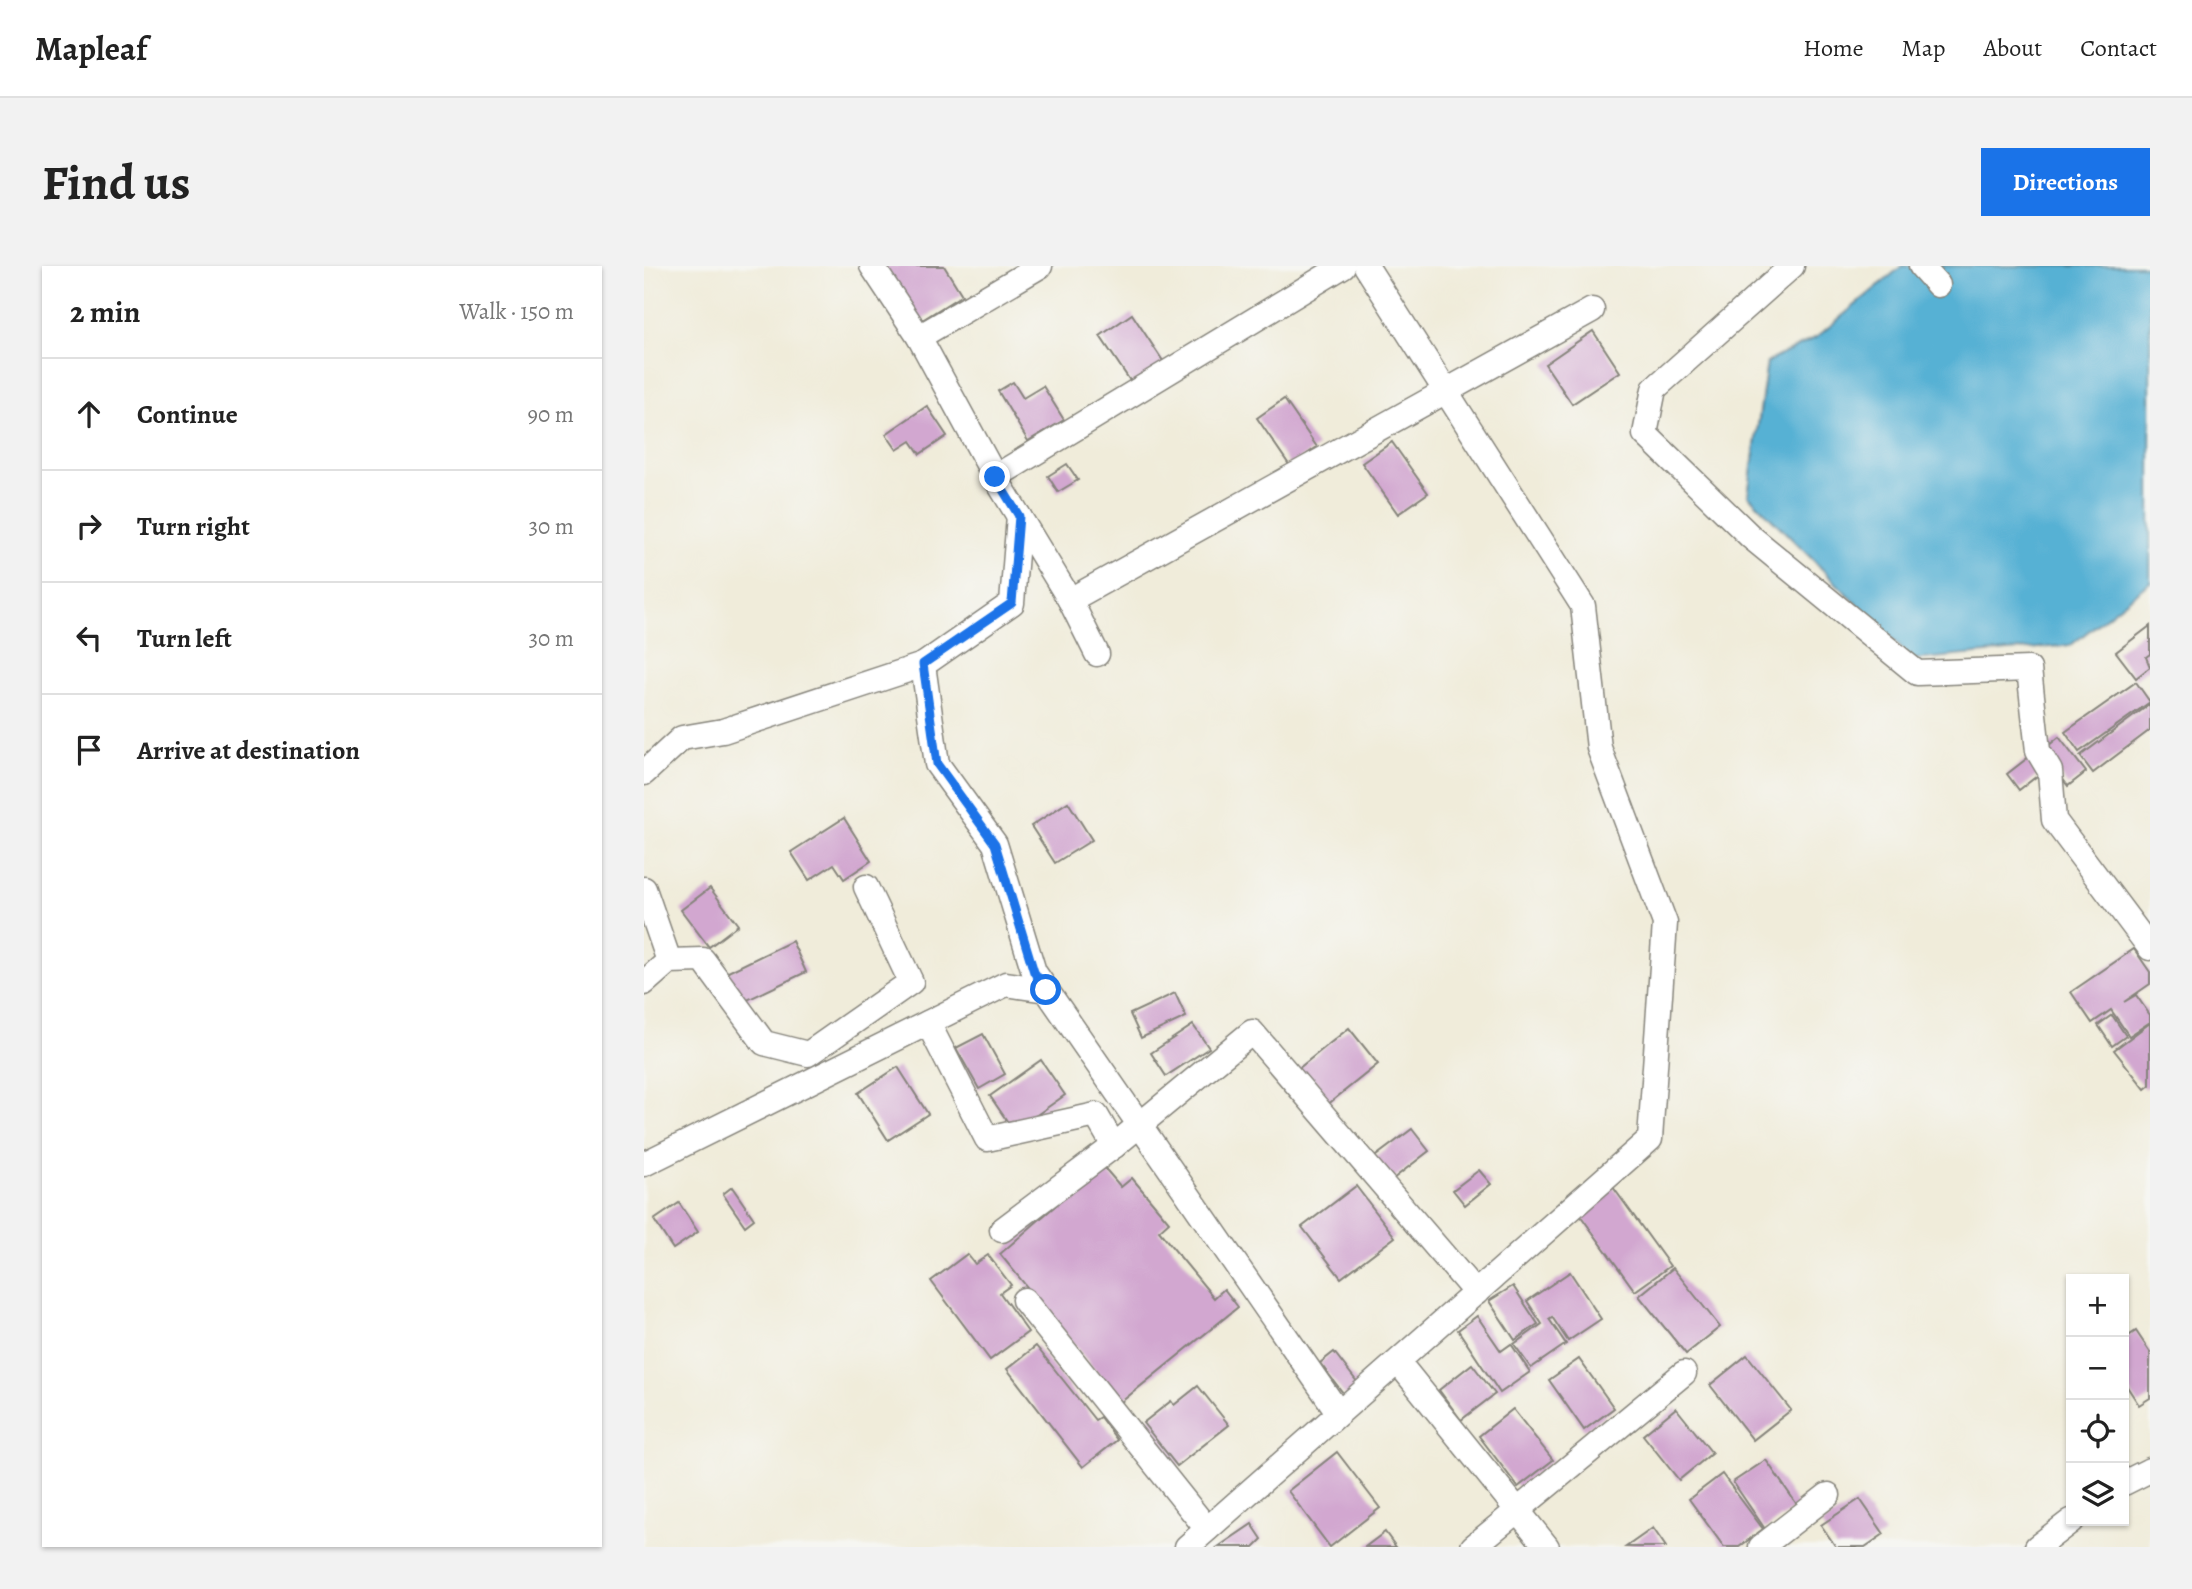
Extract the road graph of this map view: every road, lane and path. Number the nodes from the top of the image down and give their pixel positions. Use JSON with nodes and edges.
{"nodes":[{"id":1,"x":872,"y":266,"type":"edge"},
{"id":2,"x":1040,"y":266,"type":"edge"},
{"id":3,"x":1343,"y":266,"type":"edge"},
{"id":4,"x":1366,"y":266,"type":"edge"},
{"id":5,"x":1792,"y":266,"type":"edge"},
{"id":6,"x":1921,"y":266,"type":"edge"},
{"id":7,"x":1938,"y":285,"type":"dead end"},
{"id":8,"x":1592,"y":310,"type":"dead end"},
{"id":9,"x":919,"y":337,"type":"junction"},
{"id":10,"x":1447,"y":391,"type":"junction"},
{"id":11,"x":995,"y":477,"type":"junction"},
{"id":12,"x":1019,"y":516,"type":"junction"},
{"id":13,"x":1070,"y":600,"type":"junction"},
{"id":14,"x":1097,"y":654,"type":"dead end"},
{"id":15,"x":923,"y":664,"type":"junction"},
{"id":16,"x":644,"y":773,"type":"edge"},
{"id":17,"x":866,"y":887,"type":"dead end"},
{"id":18,"x":644,"y":889,"type":"edge"},
{"id":19,"x":2150,"y":948,"type":"edge"},
{"id":20,"x":669,"y":961,"type":"junction"},
{"id":21,"x":644,"y":983,"type":"edge"},
{"id":22,"x":1046,"y":990,"type":"junction"},
{"id":23,"x":928,"y":1023,"type":"junction"},
{"id":24,"x":1139,"y":1123,"type":"junction"},
{"id":25,"x":1114,"y":1146,"type":"junction"},
{"id":26,"x":644,"y":1164,"type":"edge"},
{"id":27,"x":1002,"y":1230,"type":"dead end"},
{"id":28,"x":1476,"y":1293,"type":"junction"},
{"id":29,"x":1024,"y":1300,"type":"dead end"},
{"id":30,"x":1398,"y":1362,"type":"junction"},
{"id":31,"x":1684,"y":1373,"type":"dead end"},
{"id":32,"x":1338,"y":1412,"type":"junction"},
{"id":33,"x":2150,"y":1471,"type":"edge"},
{"id":34,"x":2129,"y":1481,"type":"edge"},
{"id":35,"x":1828,"y":1494,"type":"dead end"},
{"id":36,"x":1517,"y":1509,"type":"junction"},
{"id":37,"x":2066,"y":1525,"type":"edge"},
{"id":38,"x":1207,"y":1530,"type":"junction"},
{"id":39,"x":1187,"y":1547,"type":"edge"},
{"id":40,"x":1473,"y":1547,"type":"edge"},
{"id":41,"x":1547,"y":1547,"type":"edge"},
{"id":42,"x":1761,"y":1547,"type":"edge"},
{"id":43,"x":2037,"y":1547,"type":"edge"}],
"edges":[{"from":1,"to":9,"type":"street"},
{"from":2,"to":9,"type":"street"},
{"from":3,"to":11,"type":"street"},
{"from":4,"to":10,"type":"street"},
{"from":5,"to":19,"type":"street"},
{"from":6,"to":7,"type":"street"},
{"from":8,"to":10,"type":"street"},
{"from":9,"to":11,"type":"street"},
{"from":10,"to":13,"type":"street"},
{"from":10,"to":28,"type":"street"},
{"from":11,"to":12,"type":"street"},
{"from":12,"to":13,"type":"street"},
{"from":12,"to":15,"type":"street"},
{"from":13,"to":14,"type":"street"},
{"from":15,"to":16,"type":"street"},
{"from":15,"to":22,"type":"street"},
{"from":17,"to":20,"type":"street"},
{"from":18,"to":20,"type":"street"},
{"from":20,"to":21,"type":"street"},
{"from":22,"to":23,"type":"street"},
{"from":22,"to":24,"type":"street"},
{"from":23,"to":25,"type":"street"},
{"from":23,"to":26,"type":"street"},
{"from":24,"to":25,"type":"street"},
{"from":24,"to":28,"type":"street"},
{"from":24,"to":32,"type":"street"},
{"from":25,"to":27,"type":"street"},
{"from":28,"to":30,"type":"street"},
{"from":29,"to":38,"type":"street"},
{"from":30,"to":32,"type":"street"},
{"from":30,"to":36,"type":"street"},
{"from":31,"to":36,"type":"street"},
{"from":32,"to":38,"type":"street"},
{"from":33,"to":34,"type":"street"},
{"from":35,"to":42,"type":"street"},
{"from":36,"to":40,"type":"street"},
{"from":36,"to":41,"type":"street"},
{"from":37,"to":43,"type":"street"},
{"from":38,"to":39,"type":"street"}]}
